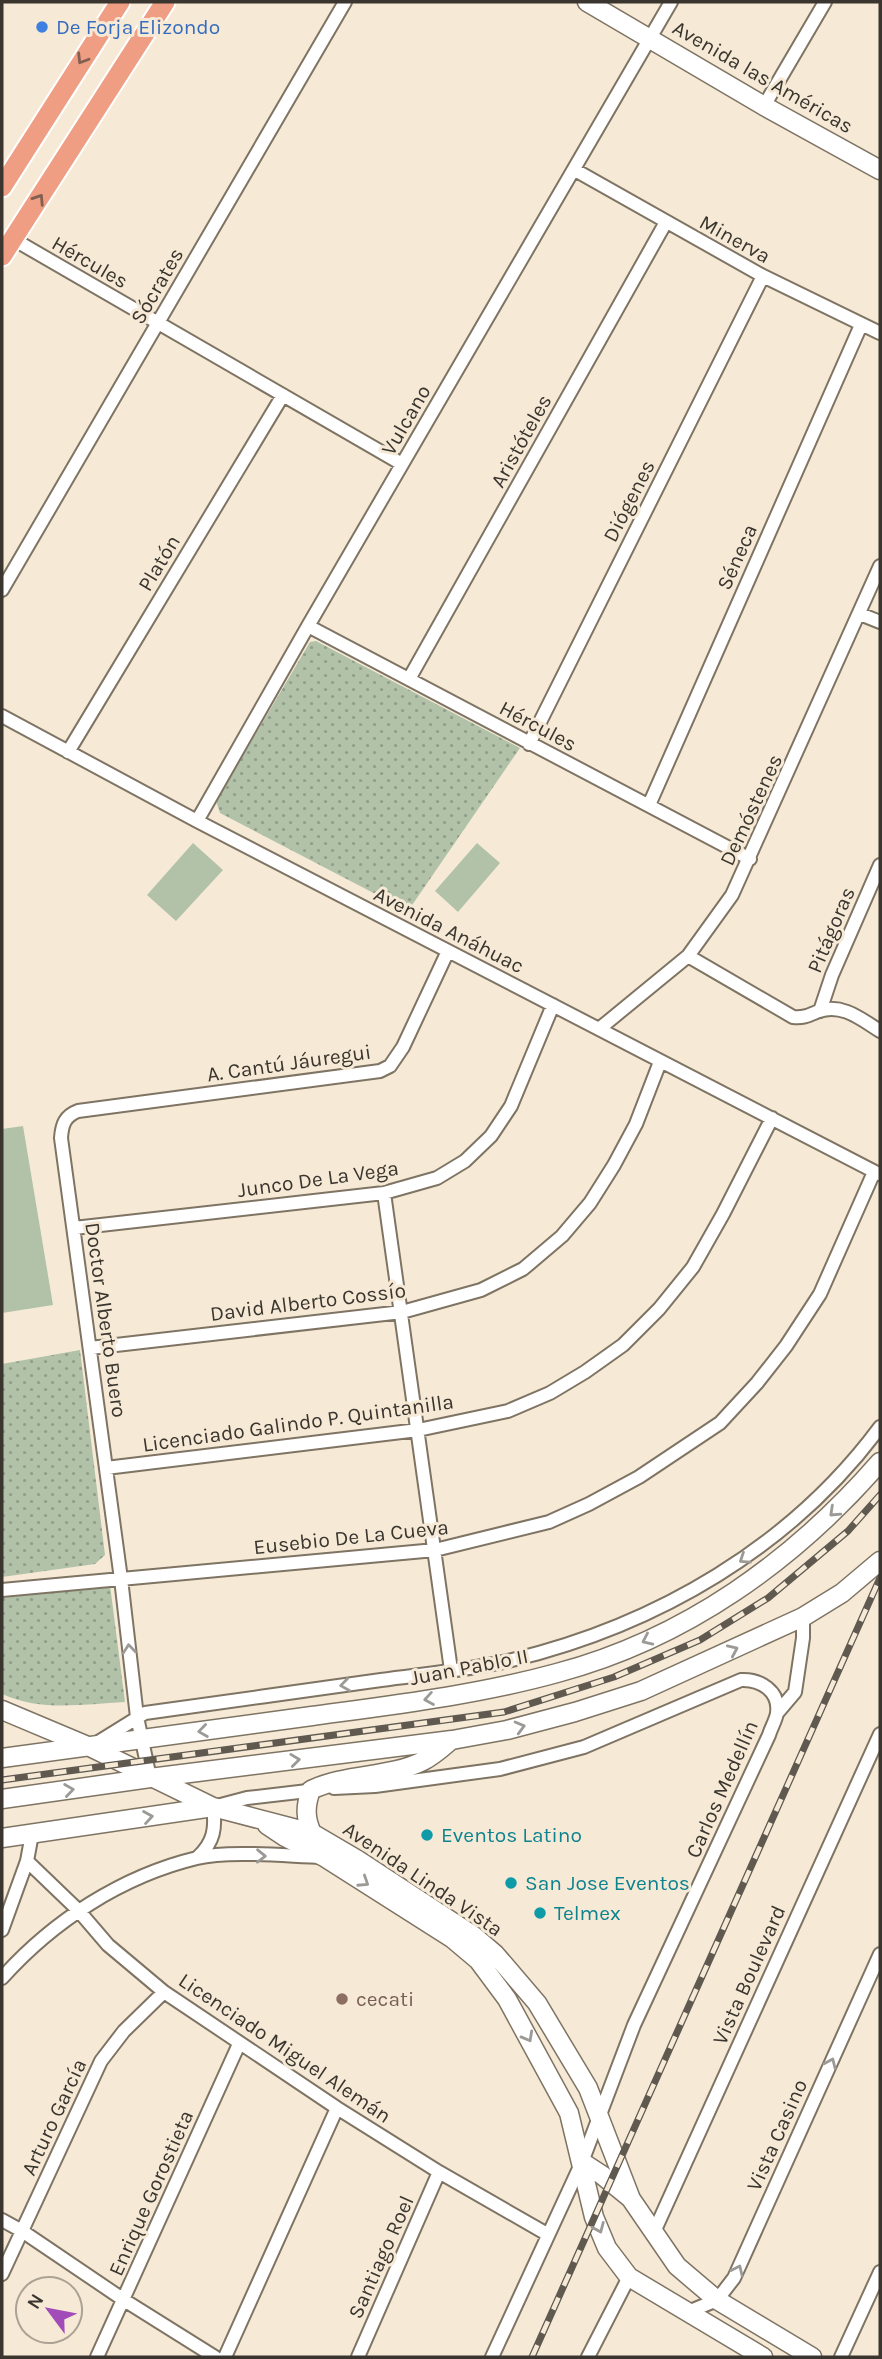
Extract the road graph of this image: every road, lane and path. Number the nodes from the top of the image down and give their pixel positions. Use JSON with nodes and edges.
{"nodes":[{"id":1,"x":120,"y":2,"type":"edge"},
{"id":2,"x":165,"y":2,"type":"edge"},
{"id":3,"x":345,"y":2,"type":"edge"},
{"id":4,"x":587,"y":2,"type":"edge"},
{"id":5,"x":671,"y":2,"type":"edge"},
{"id":6,"x":825,"y":2,"type":"edge"},
{"id":7,"x":651,"y":38,"type":"junction"},
{"id":8,"x":764,"y":106,"type":"junction"},
{"id":9,"x":575,"y":170,"type":"junction"},
{"id":10,"x":880,"y":170,"type":"edge"},
{"id":11,"x":2,"y":187,"type":"edge"},
{"id":12,"x":666,"y":222,"type":"junction"},
{"id":13,"x":7,"y":248,"type":"edge"},
{"id":14,"x":763,"y":276,"type":"junction"},
{"id":15,"x":158,"y":324,"type":"junction"},
{"id":16,"x":861,"y":325,"type":"junction"},
{"id":17,"x":880,"y":333,"type":"edge"},
{"id":18,"x":283,"y":395,"type":"junction"},
{"id":19,"x":402,"y":464,"type":"junction"},
{"id":20,"x":880,"y":566,"type":"edge"},
{"id":21,"x":2,"y":590,"type":"edge"},
{"id":22,"x":860,"y":614,"type":"junction"},
{"id":23,"x":880,"y":622,"type":"edge"},
{"id":24,"x":308,"y":626,"type":"junction"},
{"id":25,"x":410,"y":679,"type":"junction"},
{"id":26,"x":2,"y":716,"type":"edge"},
{"id":27,"x":529,"y":744,"type":"junction"},
{"id":28,"x":68,"y":752,"type":"junction"},
{"id":29,"x":649,"y":805,"type":"junction"},
{"id":30,"x":197,"y":821,"type":"junction"},
{"id":31,"x":750,"y":859,"type":"junction"},
{"id":32,"x":880,"y":865,"type":"edge"},
{"id":33,"x":448,"y":951,"type":"junction"},
{"id":34,"x":688,"y":956,"type":"junction"},
{"id":35,"x":552,"y":1005,"type":"junction"},
{"id":36,"x":820,"y":1011,"type":"junction"},
{"id":37,"x":599,"y":1029,"type":"junction"},
{"id":38,"x":880,"y":1031,"type":"edge"},
{"id":39,"x":660,"y":1062,"type":"junction"},
{"id":40,"x":67,"y":1118,"type":"joint"},
{"id":41,"x":772,"y":1118,"type":"junction"},
{"id":42,"x":877,"y":1173,"type":"edge"},
{"id":43,"x":384,"y":1193,"type":"junction"},
{"id":44,"x":74,"y":1228,"type":"junction"},
{"id":45,"x":402,"y":1312,"type":"junction"},
{"id":46,"x":90,"y":1348,"type":"junction"},
{"id":47,"x":880,"y":1427,"type":"edge"},
{"id":48,"x":418,"y":1430,"type":"junction"},
{"id":49,"x":880,"y":1462,"type":"edge"},
{"id":50,"x":106,"y":1468,"type":"junction"},
{"id":51,"x":435,"y":1550,"type":"junction"},
{"id":52,"x":880,"y":1561,"type":"edge"},
{"id":53,"x":121,"y":1579,"type":"junction"},
{"id":54,"x":2,"y":1590,"type":"edge"},
{"id":55,"x":803,"y":1617,"type":"junction"},
{"id":56,"x":451,"y":1670,"type":"junction"},
{"id":57,"x":2,"y":1710,"type":"edge"},
{"id":58,"x":778,"y":1712,"type":"junction"},
{"id":59,"x":136,"y":1717,"type":"junction"},
{"id":60,"x":880,"y":1734,"type":"edge"},
{"id":61,"x":140,"y":1740,"type":"junction"},
{"id":62,"x":452,"y":1740,"type":"junction"},
{"id":63,"x":90,"y":1747,"type":"junction"},
{"id":64,"x":2,"y":1758,"type":"edge"},
{"id":65,"x":150,"y":1778,"type":"junction"},
{"id":66,"x":311,"y":1790,"type":"junction"},
{"id":67,"x":2,"y":1799,"type":"edge"},
{"id":68,"x":213,"y":1807,"type":"junction"},
{"id":69,"x":264,"y":1822,"type":"junction"},
{"id":70,"x":312,"y":1833,"type":"junction"},
{"id":71,"x":32,"y":1834,"type":"junction"},
{"id":72,"x":2,"y":1838,"type":"edge"},
{"id":73,"x":198,"y":1857,"type":"junction"},
{"id":74,"x":324,"y":1857,"type":"junction"},
{"id":75,"x":27,"y":1861,"type":"junction"},
{"id":76,"x":78,"y":1910,"type":"junction"},
{"id":77,"x":2,"y":1930,"type":"edge"},
{"id":78,"x":880,"y":1954,"type":"edge"},
{"id":79,"x":2,"y":1978,"type":"edge"},
{"id":80,"x":164,"y":1992,"type":"junction"},
{"id":81,"x":239,"y":2044,"type":"junction"},
{"id":82,"x":337,"y":2108,"type":"junction"},
{"id":83,"x":599,"y":2113,"type":"junction"},
{"id":84,"x":582,"y":2162,"type":"junction"},
{"id":85,"x":439,"y":2172,"type":"junction"},
{"id":86,"x":631,"y":2199,"type":"junction"},
{"id":87,"x":2,"y":2220,"type":"edge"},
{"id":88,"x":22,"y":2231,"type":"junction"},
{"id":89,"x":653,"y":2232,"type":"junction"},
{"id":90,"x":547,"y":2234,"type":"junction"},
{"id":91,"x":880,"y":2272,"type":"edge"},
{"id":92,"x":2,"y":2274,"type":"edge"},
{"id":93,"x":629,"y":2277,"type":"junction"},
{"id":94,"x":124,"y":2300,"type":"junction"},
{"id":95,"x":717,"y":2300,"type":"junction"},
{"id":96,"x":688,"y":2312,"type":"junction"},
{"id":97,"x":97,"y":2357,"type":"edge"},
{"id":98,"x":215,"y":2357,"type":"edge"},
{"id":99,"x":225,"y":2357,"type":"edge"},
{"id":100,"x":358,"y":2357,"type":"edge"},
{"id":101,"x":492,"y":2357,"type":"edge"},
{"id":102,"x":588,"y":2357,"type":"edge"},
{"id":103,"x":763,"y":2357,"type":"edge"},
{"id":104,"x":812,"y":2357,"type":"edge"},
{"id":105,"x":841,"y":2357,"type":"edge"}],
"edges":[{"from":1,"to":11,"type":"main road","one_way":true},
{"from":13,"to":2,"type":"main road","one_way":true},
{"from":3,"to":15,"type":"street","name":"Sócrates"},
{"from":4,"to":7,"type":"main road","name":"Avenida las Américas"},
{"from":5,"to":7,"type":"street","name":"Vulcano"},
{"from":6,"to":8,"type":"street"},
{"from":7,"to":8,"type":"main road","name":"Avenida las Américas"},
{"from":7,"to":9,"type":"street","name":"Vulcano"},
{"from":8,"to":10,"type":"main road","name":"Avenida las Américas"},
{"from":9,"to":12,"type":"street","name":"Minerva"},
{"from":9,"to":19,"type":"street","name":"Vulcano"},
{"from":12,"to":14,"type":"street","name":"Minerva"},
{"from":12,"to":25,"type":"street","name":"Aristóteles"},
{"from":13,"to":15,"type":"street","name":"Hércules"},
{"from":14,"to":16,"type":"street","name":"Minerva"},
{"from":14,"to":27,"type":"street","name":"Diógenes"},
{"from":15,"to":18,"type":"street","name":"Hércules"},
{"from":15,"to":21,"type":"street","name":"Sócrates"},
{"from":16,"to":17,"type":"street","name":"Minerva"},
{"from":16,"to":29,"type":"street","name":"Séneca"},
{"from":18,"to":19,"type":"street","name":"Hércules"},
{"from":18,"to":28,"type":"street","name":"Platón"},
{"from":19,"to":24,"type":"street","name":"Vulcano"},
{"from":20,"to":22,"type":"street","name":"Demóstenes"},
{"from":22,"to":23,"type":"street"},
{"from":22,"to":31,"type":"street","name":"Demóstenes"},
{"from":24,"to":25,"type":"street","name":"Hércules"},
{"from":24,"to":30,"type":"street","name":"Vulcano"},
{"from":25,"to":27,"type":"street","name":"Hércules"},
{"from":26,"to":28,"type":"street","name":"Avenida Anáhuac"},
{"from":27,"to":29,"type":"street","name":"Hércules"},
{"from":28,"to":30,"type":"street","name":"Avenida Anáhuac"},
{"from":29,"to":31,"type":"street","name":"Hércules"},
{"from":30,"to":33,"type":"street","name":"Avenida Anáhuac"},
{"from":31,"to":34,"type":"street","name":"Demóstenes"},
{"from":32,"to":36,"type":"street","name":"Pitágoras"},
{"from":33,"to":35,"type":"street","name":"Avenida Anáhuac"},
{"from":33,"to":40,"type":"street","name":"A. Cantú Jáuregui"},
{"from":34,"to":36,"type":"street"},
{"from":34,"to":37,"type":"street","name":"Demóstenes"},
{"from":35,"to":37,"type":"street","name":"Avenida Anáhuac"},
{"from":35,"to":43,"type":"street","name":"Junco De La Vega"},
{"from":36,"to":38,"type":"street"},
{"from":37,"to":39,"type":"street","name":"Avenida Anáhuac"},
{"from":39,"to":41,"type":"street","name":"Avenida Anáhuac"},
{"from":39,"to":45,"type":"street","name":"David Alberto Cossío"},
{"from":40,"to":44,"type":"street","name":"Doctor Alberto Buero"},
{"from":41,"to":42,"type":"street","name":"Avenida Anáhuac"},
{"from":41,"to":48,"type":"street","name":"Licenciado Galindo P. Quintanilla"},
{"from":42,"to":51,"type":"street","name":"Eusebio De La Cueva"},
{"from":43,"to":44,"type":"street","name":"Junco De La Vega"},
{"from":43,"to":45,"type":"street"},
{"from":44,"to":46,"type":"street","name":"Doctor Alberto Buero"},
{"from":45,"to":46,"type":"street","name":"David Alberto Cossío"},
{"from":45,"to":48,"type":"street"},
{"from":46,"to":50,"type":"street","name":"Doctor Alberto Buero"},
{"from":47,"to":56,"type":"street","one_way":true},
{"from":48,"to":50,"type":"street","name":"Licenciado Galindo P. Quintanilla"},
{"from":48,"to":51,"type":"street"},
{"from":49,"to":61,"type":"main road","name":"Juan Pablo II","one_way":true},
{"from":50,"to":53,"type":"street","name":"Doctor Alberto Buero"},
{"from":51,"to":53,"type":"street","name":"Eusebio De La Cueva"},
{"from":51,"to":56,"type":"street"},
{"from":52,"to":55,"type":"main road"},
{"from":53,"to":54,"type":"street","name":"Eusebio De La Cueva"},
{"from":59,"to":53,"type":"street","name":"Doctor Alberto Buero","one_way":true},
{"from":55,"to":58,"type":"street"},
{"from":62,"to":55,"type":"main road","one_way":true},
{"from":56,"to":59,"type":"street","one_way":true},
{"from":57,"to":63,"type":"main road","name":"Avenida Linda Vista"},
{"from":58,"to":66,"type":"street","name":"Carlos Medellín"},
{"from":58,"to":83,"type":"street","name":"Carlos Medellín"},
{"from":59,"to":61,"type":"street","name":"Doctor Alberto Buero"},
{"from":59,"to":63,"type":"street"},
{"from":60,"to":89,"type":"street","name":"Vista Boulevard"},
{"from":61,"to":63,"type":"main road","name":"Juan Pablo II"},
{"from":61,"to":65,"type":"street","name":"Doctor Alberto Buero"},
{"from":65,"to":62,"type":"main road","one_way":true},
{"from":62,"to":66,"type":"main road"},
{"from":63,"to":64,"type":"main road","name":"Juan Pablo II"},
{"from":63,"to":65,"type":"main road","name":"Avenida Linda Vista"},
{"from":67,"to":65,"type":"main road","one_way":true},
{"from":65,"to":68,"type":"main road","name":"Avenida Linda Vista"},
{"from":66,"to":68,"type":"street","name":"Carlos Medellín"},
{"from":66,"to":70,"type":"main road"},
{"from":68,"to":69,"type":"main road","name":"Avenida Linda Vista"},
{"from":71,"to":68,"type":"main road","one_way":true},
{"from":68,"to":73,"type":"street"},
{"from":69,"to":70,"type":"main road","name":"Avenida Linda Vista"},
{"from":69,"to":74,"type":"main road","name":"Avenida Linda Vista"},
{"from":70,"to":83,"type":"main road","name":"Avenida Linda Vista"},
{"from":71,"to":72,"type":"main road"},
{"from":71,"to":75,"type":"street"},
{"from":73,"to":74,"type":"street","one_way":true},
{"from":73,"to":76,"type":"street"},
{"from":74,"to":84,"type":"main road","name":"Avenida Linda Vista","one_way":true},
{"from":75,"to":76,"type":"street","name":"Licenciado Miguel Alemán"},
{"from":75,"to":77,"type":"street"},
{"from":76,"to":79,"type":"street"},
{"from":76,"to":80,"type":"street","name":"Licenciado Miguel Alemán"},
{"from":95,"to":78,"type":"street","name":"Vista Casino","one_way":true},
{"from":80,"to":81,"type":"street","name":"Licenciado Miguel Alemán"},
{"from":80,"to":88,"type":"street","name":"Arturo García"},
{"from":81,"to":82,"type":"street","name":"Licenciado Miguel Alemán"},
{"from":81,"to":94,"type":"street","name":"Enrique Gorostieta"},
{"from":82,"to":85,"type":"street","name":"Licenciado Miguel Alemán"},
{"from":82,"to":99,"type":"street"},
{"from":83,"to":84,"type":"street","name":"Carlos Medellín"},
{"from":83,"to":86,"type":"main road","name":"Avenida Linda Vista"},
{"from":84,"to":86,"type":"main road"},
{"from":84,"to":90,"type":"street","name":"Carlos Medellín"},
{"from":84,"to":93,"type":"main road","name":"Avenida Linda Vista","one_way":true},
{"from":85,"to":90,"type":"street","name":"Licenciado Miguel Alemán"},
{"from":85,"to":100,"type":"street","name":"Santiago Roel"},
{"from":86,"to":89,"type":"main road","name":"Avenida Linda Vista"},
{"from":87,"to":88,"type":"street"},
{"from":88,"to":92,"type":"street","name":"Arturo García"},
{"from":88,"to":94,"type":"street"},
{"from":89,"to":95,"type":"main road","name":"Avenida Linda Vista"},
{"from":90,"to":101,"type":"street","name":"Carlos Medellín"},
{"from":91,"to":105,"type":"street"},
{"from":93,"to":96,"type":"main road","name":"Avenida Linda Vista"},
{"from":93,"to":102,"type":"street"},
{"from":94,"to":97,"type":"street","name":"Enrique Gorostieta"},
{"from":94,"to":98,"type":"street"},
{"from":95,"to":96,"type":"street"},
{"from":95,"to":104,"type":"main road","name":"Avenida Linda Vista"},
{"from":96,"to":103,"type":"main road","name":"Avenida Linda Vista"}]}
